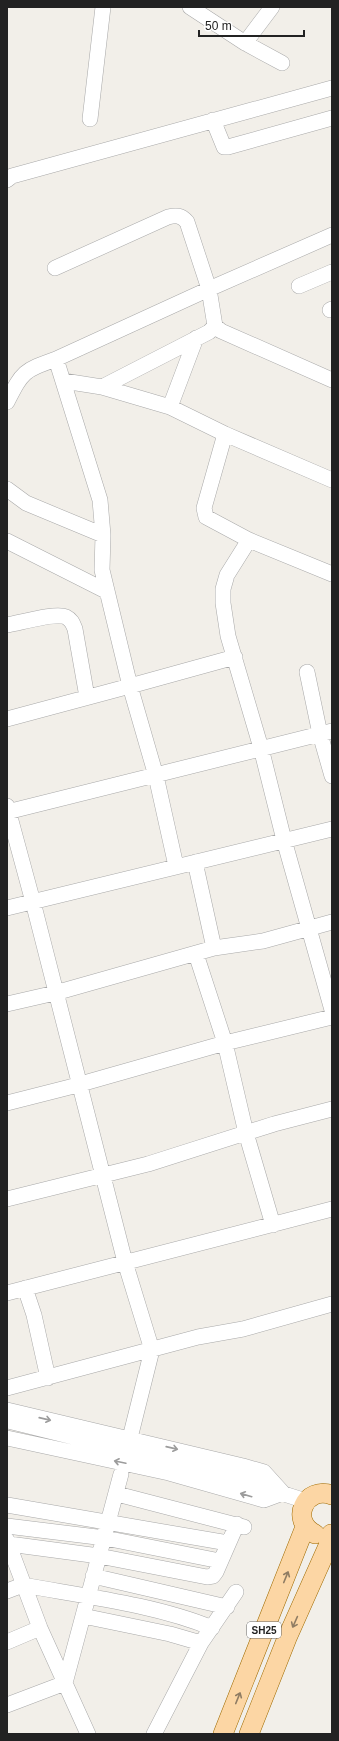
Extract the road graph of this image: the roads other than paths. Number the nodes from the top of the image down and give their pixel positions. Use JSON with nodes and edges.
{"nodes":[{"id":1,"x":103,"y":7,"type":"edge"},
{"id":2,"x":190,"y":7,"type":"edge"},
{"id":3,"x":272,"y":7,"type":"edge"},
{"id":4,"x":245,"y":43,"type":"junction"},
{"id":5,"x":282,"y":63,"type":"dead end"},
{"id":6,"x":332,"y":88,"type":"edge"},
{"id":7,"x":332,"y":118,"type":"edge"},
{"id":8,"x":90,"y":119,"type":"dead end"},
{"id":9,"x":213,"y":120,"type":"junction"},
{"id":10,"x":7,"y":180,"type":"edge"},
{"id":11,"x":332,"y":235,"type":"edge"},
{"id":12,"x":55,"y":268,"type":"dead end"},
{"id":13,"x":332,"y":272,"type":"edge"},
{"id":14,"x":299,"y":286,"type":"dead end"},
{"id":15,"x":209,"y":289,"type":"junction"},
{"id":16,"x":215,"y":326,"type":"junction"},
{"id":17,"x":196,"y":338,"type":"junction"},
{"id":18,"x":56,"y":359,"type":"junction"},
{"id":19,"x":332,"y":380,"type":"edge"},
{"id":20,"x":64,"y":381,"type":"junction"},
{"id":21,"x":11,"y":384,"type":"edge"},
{"id":22,"x":102,"y":387,"type":"junction"},
{"id":23,"x":7,"y":402,"type":"edge"},
{"id":24,"x":170,"y":407,"type":"junction"},
{"id":25,"x":225,"y":434,"type":"junction"},
{"id":26,"x":332,"y":480,"type":"edge"},
{"id":27,"x":7,"y":489,"type":"edge"},
{"id":28,"x":103,"y":535,"type":"junction"},
{"id":29,"x":249,"y":540,"type":"junction"},
{"id":30,"x":7,"y":541,"type":"edge"},
{"id":31,"x":332,"y":574,"type":"edge"},
{"id":32,"x":106,"y":590,"type":"junction"},
{"id":33,"x":7,"y":625,"type":"edge"},
{"id":34,"x":235,"y":657,"type":"junction"},
{"id":35,"x":307,"y":672,"type":"dead end"},
{"id":36,"x":130,"y":686,"type":"junction"},
{"id":37,"x":87,"y":697,"type":"junction"},
{"id":38,"x":7,"y":719,"type":"edge"},
{"id":39,"x":326,"y":732,"type":"edge"},
{"id":40,"x":261,"y":748,"type":"junction"},
{"id":41,"x":156,"y":776,"type":"junction"},
{"id":42,"x":332,"y":776,"type":"edge"},
{"id":43,"x":7,"y":810,"type":"edge"},
{"id":44,"x":332,"y":829,"type":"edge"},
{"id":45,"x":284,"y":840,"type":"junction"},
{"id":46,"x":195,"y":862,"type":"junction"},
{"id":47,"x":176,"y":866,"type":"junction"},
{"id":48,"x":33,"y":902,"type":"junction"},
{"id":49,"x":7,"y":908,"type":"edge"},
{"id":50,"x":332,"y":922,"type":"edge"},
{"id":51,"x":310,"y":928,"type":"junction"},
{"id":52,"x":214,"y":948,"type":"junction"},
{"id":53,"x":196,"y":954,"type":"junction"},
{"id":54,"x":55,"y":993,"type":"junction"},
{"id":55,"x":7,"y":1004,"type":"edge"},
{"id":56,"x":332,"y":1010,"type":"edge"},
{"id":57,"x":332,"y":1017,"type":"edge"},
{"id":58,"x":225,"y":1043,"type":"junction"},
{"id":59,"x":80,"y":1085,"type":"junction"},
{"id":60,"x":7,"y":1103,"type":"edge"},
{"id":61,"x":332,"y":1109,"type":"edge"},
{"id":62,"x":246,"y":1133,"type":"junction"},
{"id":63,"x":103,"y":1175,"type":"junction"},
{"id":64,"x":7,"y":1199,"type":"edge"},
{"id":65,"x":332,"y":1209,"type":"edge"},
{"id":66,"x":273,"y":1225,"type":"junction"},
{"id":67,"x":125,"y":1262,"type":"junction"},
{"id":68,"x":25,"y":1288,"type":"junction"},
{"id":69,"x":7,"y":1293,"type":"edge"},
{"id":70,"x":332,"y":1304,"type":"edge"},
{"id":71,"x":152,"y":1350,"type":"junction"},
{"id":72,"x":48,"y":1378,"type":"junction"},
{"id":73,"x":7,"y":1388,"type":"edge"},
{"id":74,"x":7,"y":1410,"type":"edge"},
{"id":75,"x":7,"y":1421,"type":"edge"},
{"id":76,"x":7,"y":1438,"type":"edge"},
{"id":77,"x":130,"y":1438,"type":"junction"},
{"id":78,"x":121,"y":1474,"type":"dead end"},
{"id":79,"x":283,"y":1493,"type":"junction"},
{"id":80,"x":117,"y":1494,"type":"junction"},
{"id":81,"x":332,"y":1495,"type":"edge"},
{"id":82,"x":306,"y":1501,"type":"junction"},
{"id":83,"x":7,"y":1505,"type":"edge"},
{"id":84,"x":108,"y":1522,"type":"junction"},
{"id":85,"x":7,"y":1526,"type":"edge"},
{"id":86,"x":305,"y":1527,"type":"junction"},
{"id":87,"x":331,"y":1534,"type":"edge"},
{"id":88,"x":105,"y":1538,"type":"junction"},
{"id":89,"x":8,"y":1542,"type":"edge"},
{"id":90,"x":228,"y":1543,"type":"junction"},
{"id":91,"x":99,"y":1556,"type":"junction"},
{"id":92,"x":220,"y":1561,"type":"junction"},
{"id":93,"x":93,"y":1576,"type":"junction"},
{"id":94,"x":23,"y":1584,"type":"junction"},
{"id":95,"x":7,"y":1591,"type":"edge"},
{"id":96,"x":236,"y":1592,"type":"dead end"},
{"id":97,"x":87,"y":1597,"type":"junction"},
{"id":98,"x":227,"y":1607,"type":"junction"},
{"id":99,"x":83,"y":1616,"type":"junction"},
{"id":100,"x":40,"y":1628,"type":"junction"},
{"id":101,"x":212,"y":1628,"type":"junction"},
{"id":102,"x":7,"y":1642,"type":"edge"},
{"id":103,"x":201,"y":1644,"type":"junction"},
{"id":104,"x":65,"y":1683,"type":"junction"},
{"id":105,"x":7,"y":1704,"type":"edge"},
{"id":106,"x":88,"y":1734,"type":"edge"},
{"id":107,"x":154,"y":1734,"type":"edge"},
{"id":108,"x":224,"y":1734,"type":"edge"},
{"id":109,"x":249,"y":1734,"type":"edge"}],
"edges":[{"from":1,"to":8,"type":"street"},
{"from":2,"to":4,"type":"street"},
{"from":3,"to":4,"type":"street"},
{"from":4,"to":5,"type":"street"},
{"from":6,"to":9,"type":"street"},
{"from":7,"to":9,"type":"street"},
{"from":9,"to":10,"type":"street"},
{"from":11,"to":15,"type":"street"},
{"from":12,"to":15,"type":"street"},
{"from":13,"to":14,"type":"street"},
{"from":15,"to":16,"type":"street"},
{"from":15,"to":18,"type":"street"},
{"from":16,"to":17,"type":"street"},
{"from":16,"to":19,"type":"street"},
{"from":17,"to":22,"type":"street"},
{"from":17,"to":24,"type":"street"},
{"from":18,"to":20,"type":"street"},
{"from":18,"to":21,"type":"street"},
{"from":20,"to":22,"type":"street"},
{"from":20,"to":28,"type":"street"},
{"from":21,"to":23,"type":"street"},
{"from":22,"to":24,"type":"street"},
{"from":24,"to":25,"type":"street"},
{"from":25,"to":26,"type":"street"},
{"from":25,"to":29,"type":"street"},
{"from":27,"to":28,"type":"street"},
{"from":28,"to":32,"type":"street"},
{"from":29,"to":31,"type":"street"},
{"from":29,"to":34,"type":"street"},
{"from":30,"to":32,"type":"street"},
{"from":32,"to":36,"type":"street"},
{"from":33,"to":37,"type":"street"},
{"from":34,"to":36,"type":"street"},
{"from":34,"to":40,"type":"street"},
{"from":35,"to":39,"type":"street"},
{"from":36,"to":37,"type":"street"},
{"from":36,"to":41,"type":"street"},
{"from":37,"to":38,"type":"street"},
{"from":39,"to":40,"type":"street"},
{"from":39,"to":42,"type":"street"},
{"from":40,"to":41,"type":"street"},
{"from":40,"to":45,"type":"street"},
{"from":41,"to":43,"type":"street"},
{"from":41,"to":47,"type":"street"},
{"from":43,"to":48,"type":"street"},
{"from":44,"to":45,"type":"street"},
{"from":45,"to":46,"type":"street"},
{"from":45,"to":51,"type":"street"},
{"from":46,"to":47,"type":"street"},
{"from":46,"to":52,"type":"street"},
{"from":47,"to":48,"type":"street"},
{"from":48,"to":49,"type":"street"},
{"from":48,"to":54,"type":"street"},
{"from":50,"to":51,"type":"street"},
{"from":51,"to":52,"type":"street"},
{"from":51,"to":56,"type":"street"},
{"from":52,"to":53,"type":"street"},
{"from":53,"to":54,"type":"street"},
{"from":53,"to":58,"type":"street"},
{"from":54,"to":55,"type":"street"},
{"from":54,"to":59,"type":"street"},
{"from":57,"to":58,"type":"street"},
{"from":58,"to":59,"type":"street"},
{"from":58,"to":62,"type":"street"},
{"from":59,"to":60,"type":"street"},
{"from":59,"to":63,"type":"street"},
{"from":61,"to":62,"type":"street"},
{"from":62,"to":63,"type":"street"},
{"from":62,"to":66,"type":"street"},
{"from":63,"to":64,"type":"street"},
{"from":63,"to":67,"type":"street"},
{"from":65,"to":66,"type":"street"},
{"from":66,"to":67,"type":"street"},
{"from":67,"to":68,"type":"street"},
{"from":67,"to":71,"type":"street"},
{"from":68,"to":69,"type":"street"},
{"from":68,"to":72,"type":"street"},
{"from":70,"to":71,"type":"street"},
{"from":71,"to":72,"type":"street"},
{"from":71,"to":77,"type":"street"},
{"from":72,"to":73,"type":"street"},
{"from":74,"to":77,"type":"street","one_way":true},
{"from":75,"to":79,"type":"street"},
{"from":79,"to":76,"type":"street","one_way":true},
{"from":77,"to":79,"type":"street","one_way":true},
{"from":78,"to":80,"type":"street"},
{"from":79,"to":82,"type":"street"},
{"from":80,"to":84,"type":"street"},
{"from":80,"to":90,"type":"street"},
{"from":81,"to":82,"type":"main road"},
{"from":82,"to":86,"type":"main road"},
{"from":83,"to":84,"type":"street"},
{"from":84,"to":88,"type":"street"},
{"from":84,"to":90,"type":"street"},
{"from":85,"to":88,"type":"street"},
{"from":86,"to":87,"type":"main road"},
{"from":108,"to":86,"type":"main road","number":"SH25","one_way":true},
{"from":87,"to":109,"type":"main road","number":"SH25","one_way":true},
{"from":88,"to":91,"type":"street"},
{"from":88,"to":92,"type":"street"},
{"from":89,"to":91,"type":"street"},
{"from":89,"to":94,"type":"street"},
{"from":90,"to":92,"type":"street"},
{"from":91,"to":92,"type":"street"},
{"from":91,"to":93,"type":"street"},
{"from":93,"to":97,"type":"street"},
{"from":93,"to":98,"type":"street"},
{"from":94,"to":95,"type":"street"},
{"from":94,"to":97,"type":"street"},
{"from":94,"to":100,"type":"street"},
{"from":96,"to":98,"type":"street"},
{"from":97,"to":99,"type":"street"},
{"from":97,"to":101,"type":"street"},
{"from":98,"to":101,"type":"street"},
{"from":99,"to":103,"type":"street"},
{"from":99,"to":104,"type":"street"},
{"from":100,"to":102,"type":"street"},
{"from":100,"to":104,"type":"street"},
{"from":101,"to":103,"type":"street"},
{"from":103,"to":107,"type":"street"},
{"from":104,"to":105,"type":"street"},
{"from":104,"to":106,"type":"street"}]}
